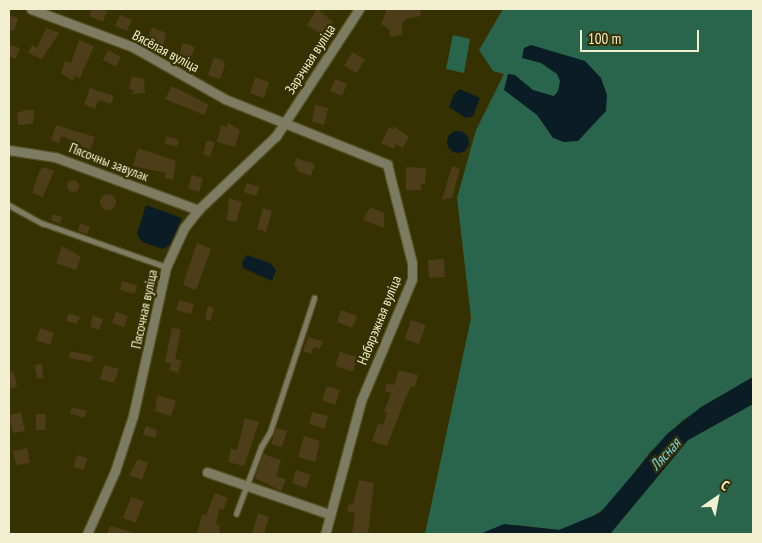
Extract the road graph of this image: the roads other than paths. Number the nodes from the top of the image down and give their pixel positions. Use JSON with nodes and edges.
{"nodes":[{"id":1,"x":31,"y":9,"type":"edge"},
{"id":2,"x":359,"y":9,"type":"edge"},
{"id":3,"x":284,"y":124,"type":"junction"},
{"id":4,"x":9,"y":150,"type":"edge"},
{"id":5,"x":9,"y":205,"type":"edge"},
{"id":6,"x":198,"y":210,"type":"junction"},
{"id":7,"x":166,"y":268,"type":"junction"},
{"id":8,"x":314,"y":298,"type":"dead end"},
{"id":9,"x":207,"y":472,"type":"dead end"},
{"id":10,"x":248,"y":486,"type":"junction"},
{"id":11,"x":236,"y":514,"type":"dead end"},
{"id":12,"x":329,"y":514,"type":"junction"},
{"id":13,"x":87,"y":534,"type":"edge"},
{"id":14,"x":326,"y":534,"type":"edge"}],
"edges":[{"from":1,"to":3,"type":"street","name":"Вясёлая вуліца"},
{"from":2,"to":3,"type":"street","name":"Зарэчная вуліца"},
{"from":3,"to":6,"type":"street","name":"Пясочная вуліца"},
{"from":3,"to":12,"type":"street","name":"Набярэжная вуліца"},
{"from":4,"to":6,"type":"street","name":"Пясочны завулак"},
{"from":5,"to":7,"type":"lane"},
{"from":6,"to":7,"type":"street","name":"Пясочная вуліца"},
{"from":7,"to":13,"type":"street","name":"Пясочная вуліца"},
{"from":8,"to":10,"type":"lane"},
{"from":9,"to":10,"type":"street"},
{"from":10,"to":11,"type":"lane"},
{"from":10,"to":12,"type":"street"},
{"from":12,"to":14,"type":"street","name":"Набярэжная вуліца"}]}
